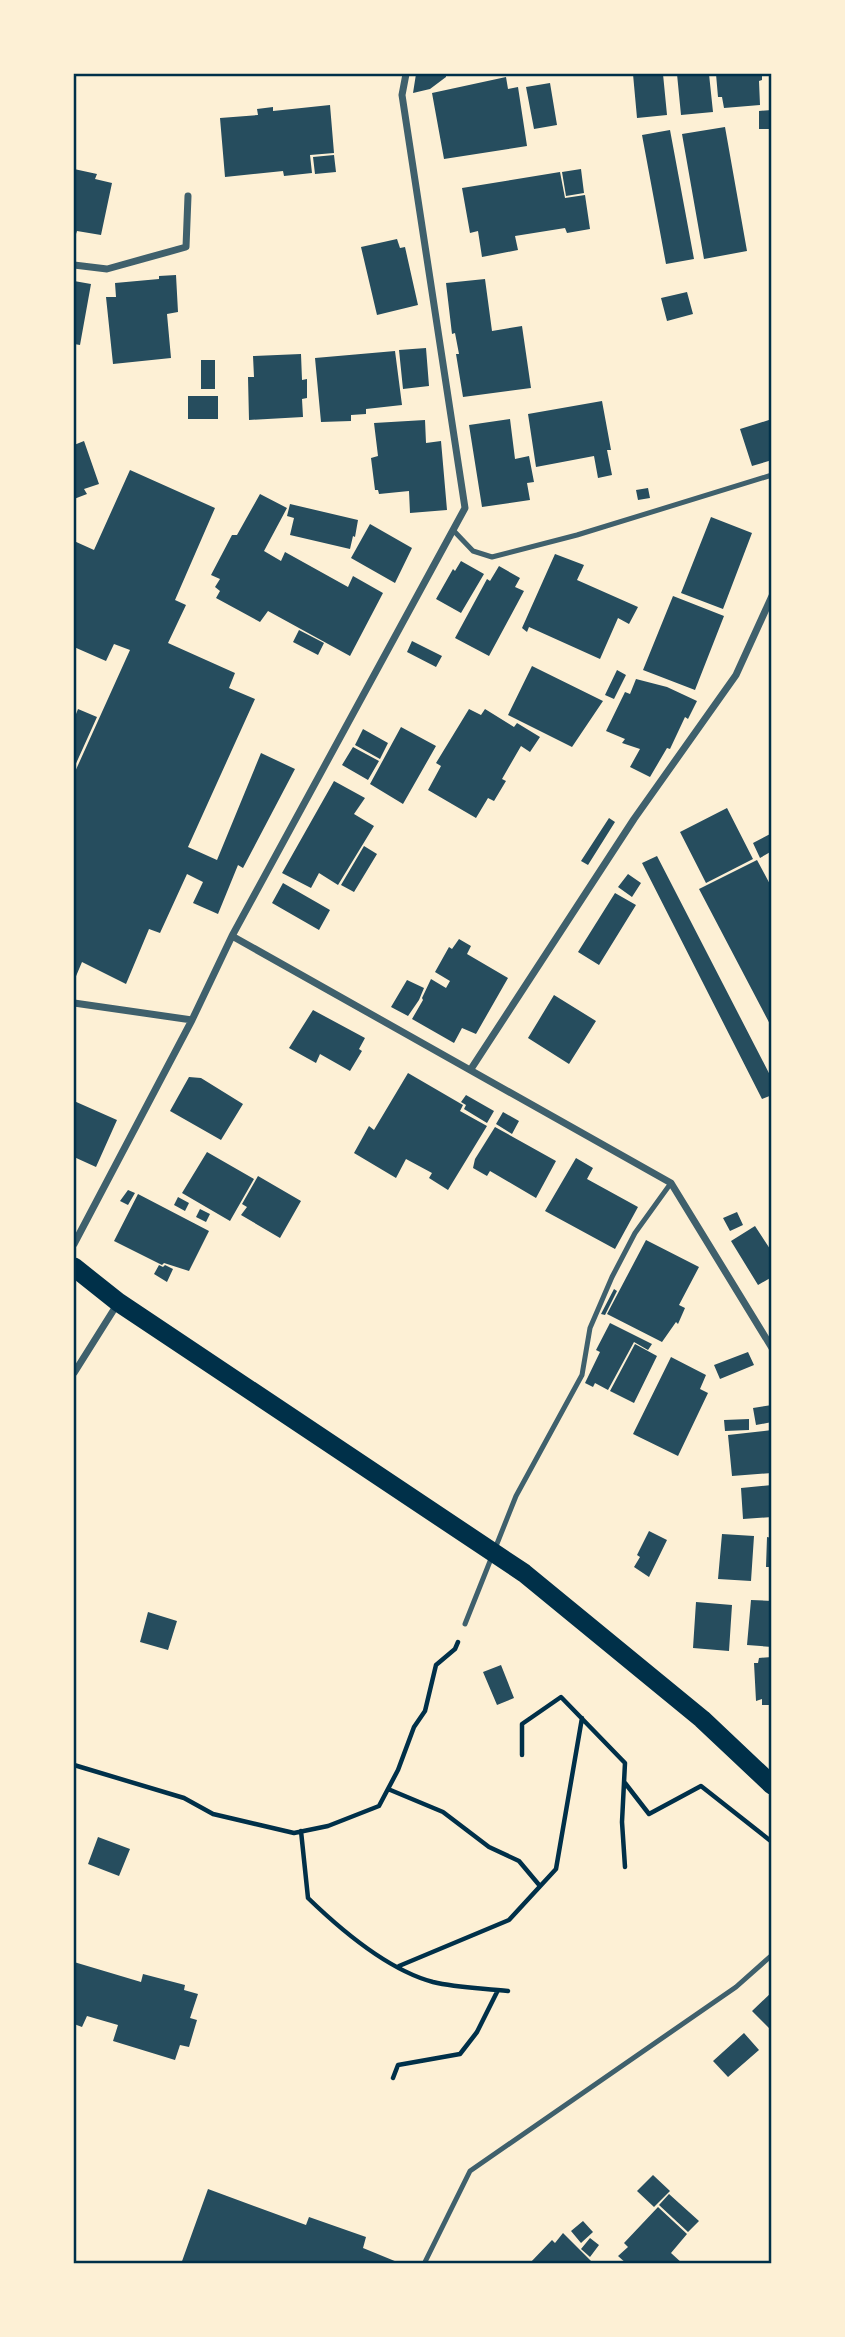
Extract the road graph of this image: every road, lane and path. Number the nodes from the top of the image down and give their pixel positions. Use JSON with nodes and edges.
{"nodes":[{"id":1,"x":406,"y":74,"type":"edge"},
{"id":2,"x":188,"y":196,"type":"dead end"},
{"id":3,"x":74,"y":265,"type":"edge"},
{"id":4,"x":772,"y":475,"type":"edge"},
{"id":5,"x":453,"y":530,"type":"junction"},
{"id":6,"x":772,"y":596,"type":"edge"},
{"id":7,"x":232,"y":936,"type":"junction"},
{"id":8,"x":74,"y":1003,"type":"edge"},
{"id":9,"x":192,"y":1020,"type":"junction"},
{"id":10,"x":471,"y":1069,"type":"junction"},
{"id":11,"x":671,"y":1183,"type":"junction"},
{"id":12,"x":74,"y":1244,"type":"edge"},
{"id":13,"x":74,"y":1268,"type":"edge"},
{"id":14,"x":118,"y":1302,"type":"junction"},
{"id":15,"x":772,"y":1348,"type":"edge"},
{"id":16,"x":74,"y":1373,"type":"edge"},
{"id":17,"x":465,"y":1624,"type":"joint"},
{"id":18,"x":582,"y":1718,"type":"junction"},
{"id":19,"x":522,"y":1755,"type":"dead end"},
{"id":20,"x":74,"y":1765,"type":"edge"},
{"id":21,"x":624,"y":1782,"type":"junction"},
{"id":22,"x":772,"y":1785,"type":"edge"},
{"id":23,"x":388,"y":1789,"type":"junction"},
{"id":24,"x":301,"y":1831,"type":"junction"},
{"id":25,"x":772,"y":1842,"type":"edge"},
{"id":26,"x":625,"y":1867,"type":"dead end"},
{"id":27,"x":540,"y":1886,"type":"junction"},
{"id":28,"x":772,"y":1955,"type":"edge"},
{"id":29,"x":398,"y":1966,"type":"junction"},
{"id":30,"x":498,"y":1990,"type":"junction"},
{"id":31,"x":508,"y":1991,"type":"dead end"},
{"id":32,"x":393,"y":2078,"type":"dead end"},
{"id":33,"x":424,"y":2263,"type":"edge"}],
"edges":[{"from":1,"to":5,"type":"street"},
{"from":2,"to":3,"type":"street"},
{"from":4,"to":5,"type":"lane"},
{"from":5,"to":7,"type":"street"},
{"from":6,"to":10,"type":"street"},
{"from":7,"to":9,"type":"street"},
{"from":7,"to":10,"type":"street"},
{"from":8,"to":9,"type":"street"},
{"from":9,"to":12,"type":"street"},
{"from":10,"to":11,"type":"street"},
{"from":11,"to":15,"type":"street"},
{"from":11,"to":17,"type":"lane"},
{"from":13,"to":14,"type":"highway"},
{"from":14,"to":16,"type":"street"},
{"from":14,"to":22,"type":"highway"},
{"from":17,"to":23,"type":"path"},
{"from":18,"to":19,"type":"path"},
{"from":18,"to":21,"type":"path"},
{"from":18,"to":27,"type":"path"},
{"from":20,"to":24,"type":"path"},
{"from":21,"to":25,"type":"path"},
{"from":21,"to":26,"type":"path"},
{"from":23,"to":24,"type":"path"},
{"from":23,"to":27,"type":"path"},
{"from":24,"to":29,"type":"path"},
{"from":27,"to":29,"type":"path"},
{"from":28,"to":33,"type":"lane"},
{"from":29,"to":30,"type":"path"},
{"from":30,"to":31,"type":"path"},
{"from":30,"to":32,"type":"path"}]}
